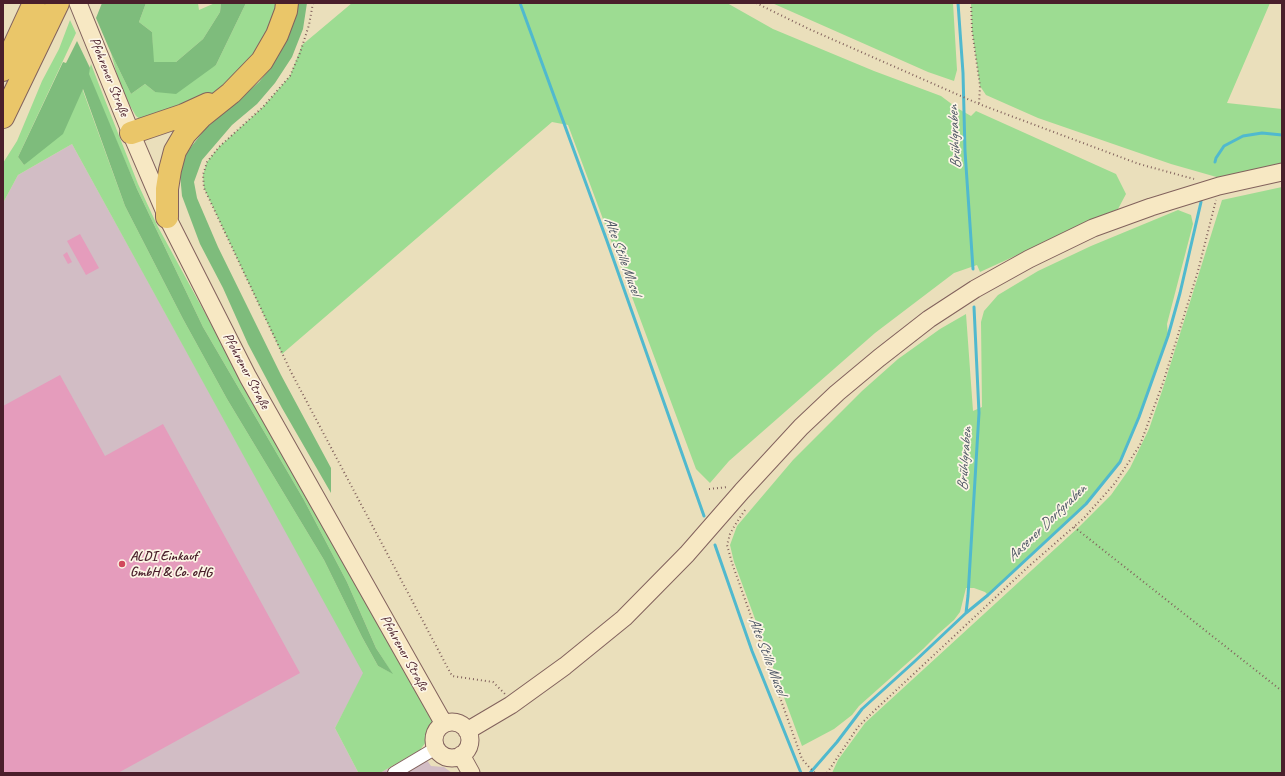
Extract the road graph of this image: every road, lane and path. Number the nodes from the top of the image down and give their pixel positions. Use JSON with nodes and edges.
{"nodes":[{"id":1,"x":29,"y":3,"type":"edge"},
{"id":2,"x":34,"y":3,"type":"edge"},
{"id":3,"x":58,"y":3,"type":"edge"},
{"id":4,"x":78,"y":3,"type":"edge"},
{"id":5,"x":287,"y":3,"type":"edge"},
{"id":6,"x":313,"y":3,"type":"edge"},
{"id":7,"x":756,"y":3,"type":"edge"},
{"id":8,"x":971,"y":3,"type":"edge"},
{"id":9,"x":3,"y":40,"type":"edge"},
{"id":10,"x":3,"y":70,"type":"edge"},
{"id":11,"x":231,"y":93,"type":"junction"},
{"id":12,"x":979,"y":104,"type":"junction"},
{"id":13,"x":3,"y":117,"type":"edge"},
{"id":14,"x":201,"y":117,"type":"junction"},
{"id":15,"x":132,"y":136,"type":"junction"},
{"id":16,"x":1282,"y":172,"type":"edge"},
{"id":17,"x":1197,"y":180,"type":"dead end"},
{"id":18,"x":1219,"y":186,"type":"junction"},
{"id":19,"x":167,"y":217,"type":"junction"},
{"id":20,"x":729,"y":487,"type":"dead end"},
{"id":21,"x":709,"y":489,"type":"dead end"},
{"id":22,"x":735,"y":525,"type":"dead end"},
{"id":23,"x":1074,"y":527,"type":"junction"},
{"id":24,"x":1282,"y":692,"type":"edge"},
{"id":25,"x":511,"y":705,"type":"junction"},
{"id":26,"x":444,"y":724,"type":"junction"},
{"id":27,"x":467,"y":730,"type":"junction"},
{"id":28,"x":436,"y":748,"type":"junction"},
{"id":29,"x":461,"y":755,"type":"junction"},
{"id":30,"x":394,"y":773,"type":"edge"},
{"id":31,"x":471,"y":773,"type":"edge"},
{"id":32,"x":815,"y":773,"type":"edge"},
{"id":33,"x":827,"y":773,"type":"edge"}],
"edges":[{"from":1,"to":9,"type":"highway"},
{"from":2,"to":10,"type":"highway"},
{"from":3,"to":13,"type":"highway"},
{"from":4,"to":15,"type":"street","name":"Pfohrener Straße"},
{"from":5,"to":11,"type":"highway"},
{"from":6,"to":25,"type":"path"},
{"from":7,"to":12,"type":"path"},
{"from":8,"to":12,"type":"path"},
{"from":11,"to":14,"type":"highway"},
{"from":11,"to":15,"type":"highway"},
{"from":12,"to":17,"type":"path"},
{"from":14,"to":15,"type":"highway"},
{"from":14,"to":19,"type":"highway"},
{"from":15,"to":19,"type":"street","name":"Pfohrener Straße"},
{"from":16,"to":18,"type":"street"},
{"from":18,"to":23,"type":"path"},
{"from":18,"to":25,"type":"street"},
{"from":19,"to":26,"type":"street","name":"Pfohrener Straße"},
{"from":20,"to":21,"type":"path"},
{"from":22,"to":32,"type":"path"},
{"from":23,"to":24,"type":"path"},
{"from":23,"to":33,"type":"path"},
{"from":25,"to":27,"type":"street"},
{"from":26,"to":27,"type":"street"},
{"from":26,"to":28,"type":"street"},
{"from":27,"to":29,"type":"street"},
{"from":28,"to":29,"type":"street"},
{"from":28,"to":30,"type":"street"},
{"from":29,"to":31,"type":"street"}]}
